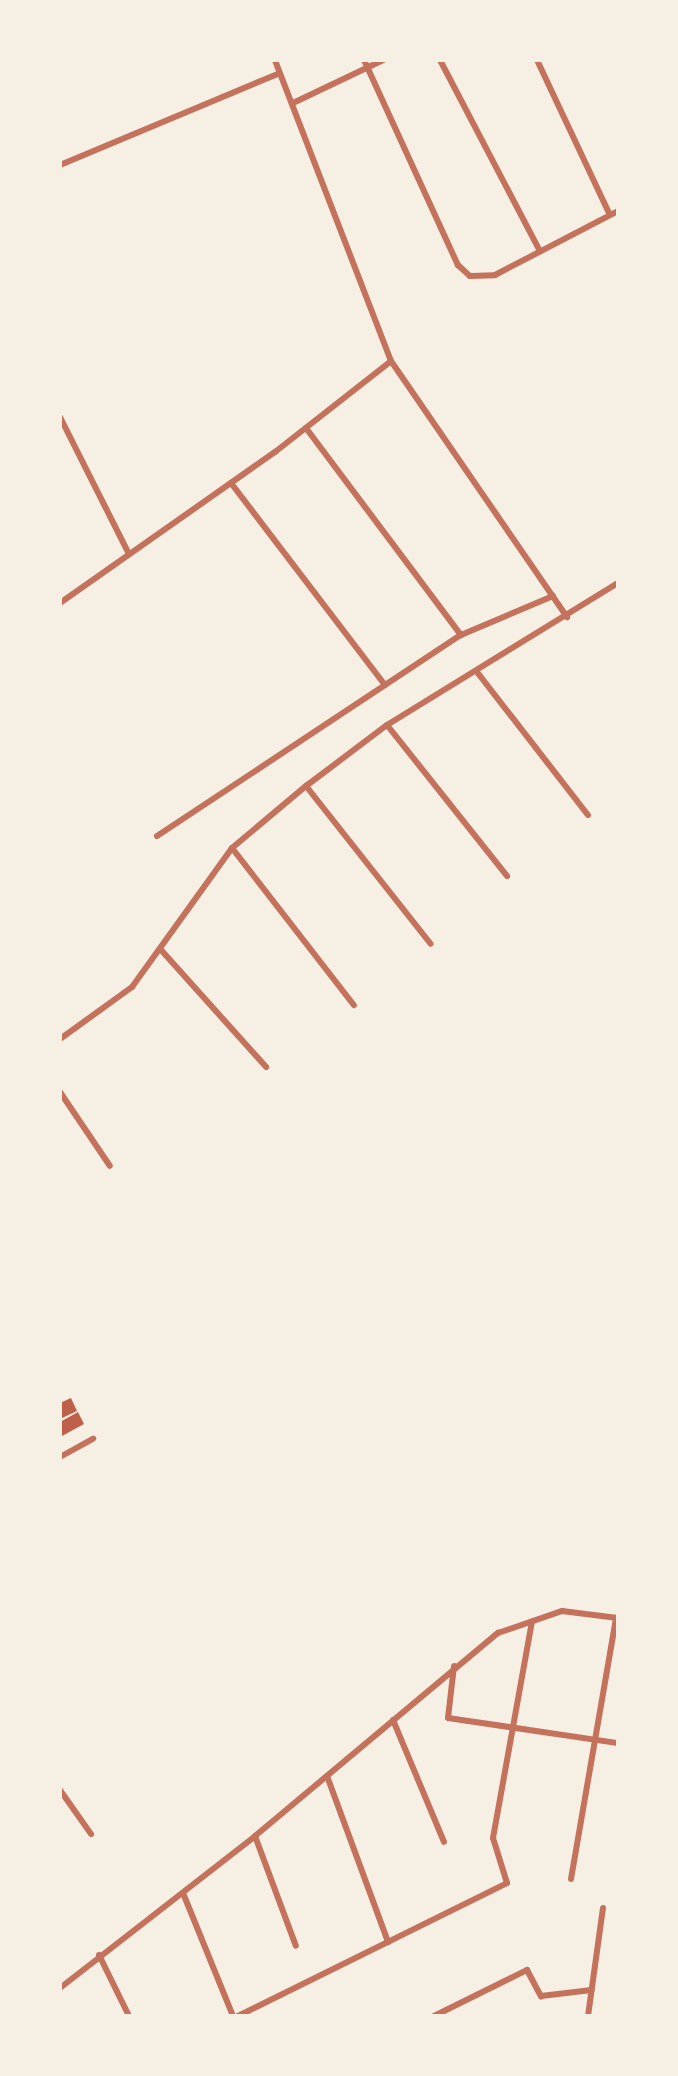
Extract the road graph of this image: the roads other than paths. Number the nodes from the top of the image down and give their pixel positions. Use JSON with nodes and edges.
{"nodes":[{"id":1,"x":275,"y":60,"type":"edge"},
{"id":2,"x":364,"y":60,"type":"edge"},
{"id":3,"x":383,"y":60,"type":"edge"},
{"id":4,"x":440,"y":60,"type":"edge"},
{"id":5,"x":537,"y":60,"type":"edge"},
{"id":6,"x":368,"y":68,"type":"junction"},
{"id":7,"x":280,"y":73,"type":"junction"},
{"id":8,"x":293,"y":103,"type":"junction"},
{"id":9,"x":60,"y":165,"type":"edge"},
{"id":10,"x":618,"y":211,"type":"edge"},
{"id":11,"x":610,"y":215,"type":"junction"},
{"id":12,"x":540,"y":251,"type":"junction"},
{"id":13,"x":391,"y":361,"type":"junction"},
{"id":14,"x":60,"y":417,"type":"edge"},
{"id":15,"x":306,"y":428,"type":"junction"},
{"id":16,"x":231,"y":483,"type":"junction"},
{"id":17,"x":129,"y":554,"type":"junction"},
{"id":18,"x":618,"y":583,"type":"edge"},
{"id":19,"x":555,"y":599,"type":"junction"},
{"id":20,"x":60,"y":603,"type":"edge"},
{"id":21,"x":564,"y":614,"type":"junction"},
{"id":22,"x":461,"y":635,"type":"junction"},
{"id":23,"x":477,"y":672,"type":"junction"},
{"id":24,"x":385,"y":685,"type":"junction"},
{"id":25,"x":387,"y":725,"type":"junction"},
{"id":26,"x":306,"y":786,"type":"junction"},
{"id":27,"x":588,"y":815,"type":"dead end"},
{"id":28,"x":157,"y":836,"type":"dead end"},
{"id":29,"x":232,"y":848,"type":"junction"},
{"id":30,"x":507,"y":876,"type":"dead end"},
{"id":31,"x":431,"y":944,"type":"dead end"},
{"id":32,"x":162,"y":951,"type":"junction"},
{"id":33,"x":354,"y":1005,"type":"dead end"},
{"id":34,"x":60,"y":1039,"type":"edge"},
{"id":35,"x":266,"y":1067,"type":"dead end"},
{"id":36,"x":60,"y":1092,"type":"edge"},
{"id":37,"x":110,"y":1166,"type":"dead end"},
{"id":38,"x":93,"y":1439,"type":"dead end"},
{"id":39,"x":60,"y":1457,"type":"edge"},
{"id":40,"x":617,"y":1618,"type":"edge"},
{"id":41,"x":532,"y":1621,"type":"junction"},
{"id":42,"x":454,"y":1665,"type":"junction"},
{"id":43,"x":393,"y":1720,"type":"junction"},
{"id":44,"x":513,"y":1728,"type":"junction"},
{"id":45,"x":595,"y":1740,"type":"junction"},
{"id":46,"x":618,"y":1743,"type":"edge"},
{"id":47,"x":327,"y":1776,"type":"junction"},
{"id":48,"x":60,"y":1790,"type":"edge"},
{"id":49,"x":68,"y":1800,"type":"junction"},
{"id":50,"x":60,"y":1805,"type":"edge"},
{"id":51,"x":91,"y":1834,"type":"dead end"},
{"id":52,"x":255,"y":1836,"type":"junction"},
{"id":53,"x":444,"y":1842,"type":"dead end"},
{"id":54,"x":571,"y":1879,"type":"dead end"},
{"id":55,"x":183,"y":1893,"type":"junction"},
{"id":56,"x":603,"y":1908,"type":"dead end"},
{"id":57,"x":388,"y":1942,"type":"junction"},
{"id":58,"x":296,"y":1946,"type":"dead end"},
{"id":59,"x":99,"y":1955,"type":"junction"},
{"id":60,"x":60,"y":1988,"type":"edge"},
{"id":61,"x":592,"y":1990,"type":"junction"},
{"id":62,"x":129,"y":2016,"type":"edge"},
{"id":63,"x":235,"y":2016,"type":"edge"},
{"id":64,"x":434,"y":2016,"type":"edge"},
{"id":65,"x":588,"y":2016,"type":"edge"}],
"edges":[{"from":1,"to":7,"type":"street"},
{"from":2,"to":6,"type":"street"},
{"from":3,"to":6,"type":"street"},
{"from":4,"to":12,"type":"street"},
{"from":5,"to":11,"type":"street"},
{"from":6,"to":8,"type":"street"},
{"from":6,"to":12,"type":"street"},
{"from":7,"to":8,"type":"street"},
{"from":7,"to":9,"type":"street"},
{"from":8,"to":13,"type":"street"},
{"from":10,"to":11,"type":"street"},
{"from":11,"to":12,"type":"street"},
{"from":13,"to":15,"type":"street"},
{"from":13,"to":19,"type":"street"},
{"from":14,"to":17,"type":"street"},
{"from":15,"to":16,"type":"street"},
{"from":15,"to":22,"type":"street"},
{"from":16,"to":17,"type":"street"},
{"from":16,"to":24,"type":"street"},
{"from":17,"to":20,"type":"street"},
{"from":18,"to":21,"type":"street"},
{"from":19,"to":21,"type":"street"},
{"from":19,"to":22,"type":"street"},
{"from":21,"to":23,"type":"street"},
{"from":22,"to":24,"type":"street"},
{"from":23,"to":25,"type":"street"},
{"from":23,"to":27,"type":"street"},
{"from":24,"to":28,"type":"street"},
{"from":25,"to":26,"type":"street"},
{"from":25,"to":30,"type":"street"},
{"from":26,"to":29,"type":"street"},
{"from":26,"to":31,"type":"street"},
{"from":29,"to":32,"type":"street"},
{"from":29,"to":33,"type":"street"},
{"from":32,"to":34,"type":"street"},
{"from":32,"to":35,"type":"street"},
{"from":36,"to":37,"type":"street"},
{"from":38,"to":39,"type":"street"},
{"from":40,"to":41,"type":"street"},
{"from":40,"to":45,"type":"street"},
{"from":41,"to":42,"type":"street"},
{"from":41,"to":44,"type":"street"},
{"from":42,"to":43,"type":"street"},
{"from":42,"to":44,"type":"street"},
{"from":43,"to":47,"type":"street"},
{"from":43,"to":53,"type":"street"},
{"from":44,"to":45,"type":"street"},
{"from":44,"to":57,"type":"street"},
{"from":45,"to":46,"type":"street"},
{"from":45,"to":54,"type":"street"},
{"from":47,"to":52,"type":"street"},
{"from":47,"to":57,"type":"street"},
{"from":48,"to":49,"type":"street"},
{"from":49,"to":50,"type":"street"},
{"from":49,"to":51,"type":"street"},
{"from":52,"to":55,"type":"street"},
{"from":52,"to":58,"type":"street"},
{"from":55,"to":59,"type":"street"},
{"from":55,"to":63,"type":"street"},
{"from":56,"to":61,"type":"street"},
{"from":57,"to":63,"type":"street"},
{"from":59,"to":60,"type":"street"},
{"from":59,"to":62,"type":"street"},
{"from":61,"to":64,"type":"street"},
{"from":61,"to":65,"type":"street"}]}
